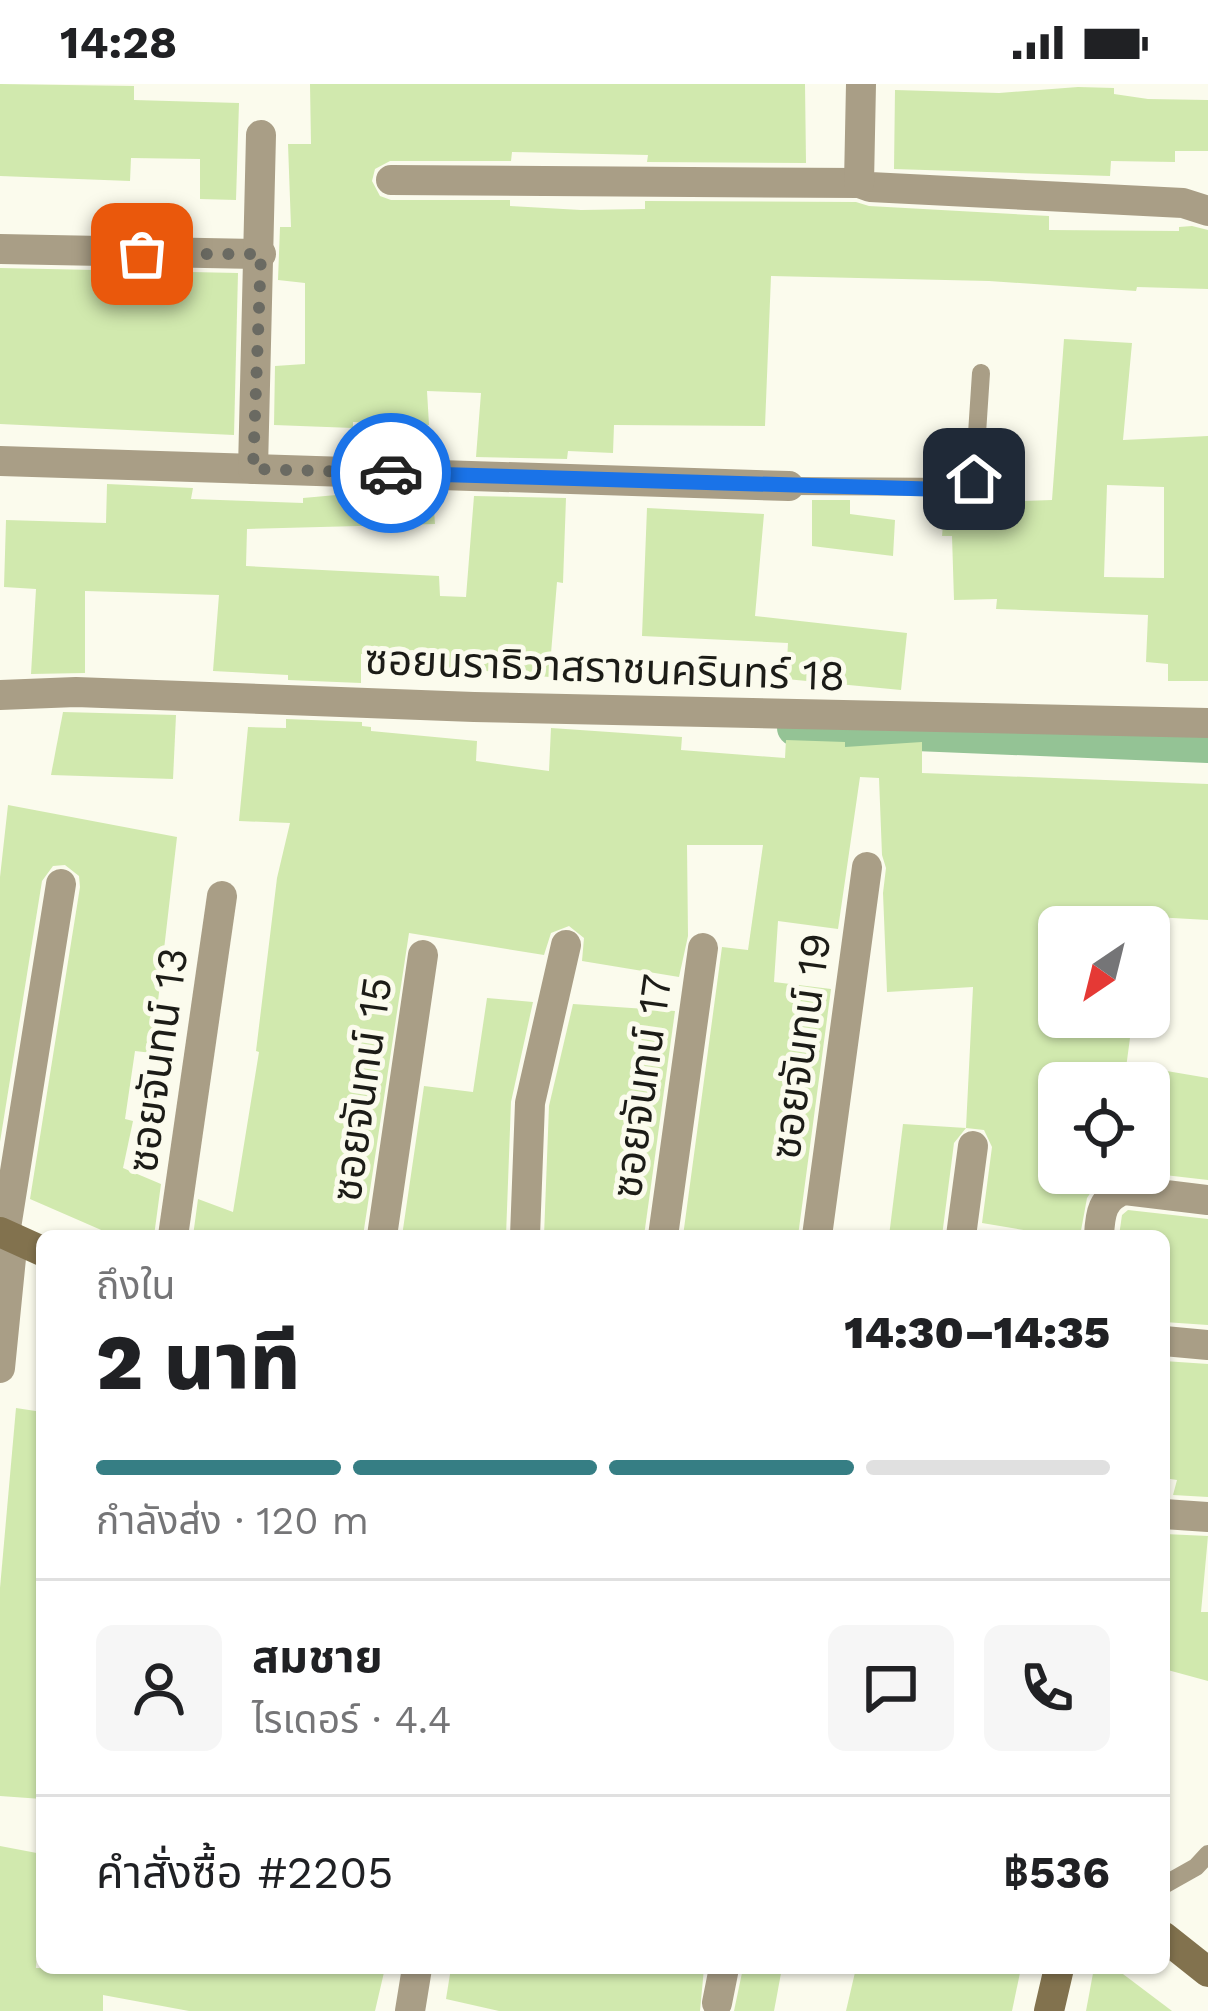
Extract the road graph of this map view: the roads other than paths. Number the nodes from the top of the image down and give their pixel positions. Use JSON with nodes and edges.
{"nodes":[{"id":1,"x":861,"y":84,"type":"edge"},
{"id":2,"x":261,"y":135,"type":"dead end"},
{"id":3,"x":391,"y":180,"type":"dead end"},
{"id":4,"x":859,"y":183,"type":"junction"},
{"id":5,"x":1208,"y":211,"type":"edge"},
{"id":6,"x":0,"y":250,"type":"edge"},
{"id":7,"x":261,"y":254,"type":"junction"},
{"id":8,"x":981,"y":373,"type":"dead end"},
{"id":9,"x":0,"y":461,"type":"edge"},
{"id":10,"x":253,"y":469,"type":"junction"},
{"id":11,"x":789,"y":486,"type":"joint"},
{"id":12,"x":0,"y":695,"type":"edge"},
{"id":13,"x":1208,"y":723,"type":"edge"},
{"id":14,"x":867,"y":867,"type":"dead end"},
{"id":15,"x":61,"y":884,"type":"dead end"},
{"id":16,"x":222,"y":896,"type":"dead end"},
{"id":17,"x":566,"y":945,"type":"dead end"},
{"id":18,"x":703,"y":948,"type":"dead end"},
{"id":19,"x":423,"y":955,"type":"dead end"},
{"id":20,"x":973,"y":1146,"type":"dead end"},
{"id":21,"x":1208,"y":1200,"type":"edge"},
{"id":22,"x":174,"y":1230,"type":"edge"},
{"id":23,"x":383,"y":1230,"type":"edge"},
{"id":24,"x":525,"y":1230,"type":"edge"},
{"id":25,"x":664,"y":1230,"type":"edge"},
{"id":26,"x":818,"y":1230,"type":"edge"},
{"id":27,"x":962,"y":1230,"type":"edge"},
{"id":28,"x":1100,"y":1230,"type":"edge"},
{"id":29,"x":15,"y":1239,"type":"edge"},
{"id":30,"x":1170,"y":1342,"type":"edge"},
{"id":31,"x":1208,"y":1345,"type":"edge"},
{"id":32,"x":0,"y":1368,"type":"edge"},
{"id":33,"x":1170,"y":1514,"type":"edge"},
{"id":34,"x":1208,"y":1517,"type":"edge"},
{"id":35,"x":1204,"y":1866,"type":"edge"},
{"id":36,"x":1170,"y":1882,"type":"edge"},
{"id":37,"x":1170,"y":1942,"type":"edge"},
{"id":38,"x":1208,"y":1972,"type":"edge"},
{"id":39,"x":415,"y":1974,"type":"edge"},
{"id":40,"x":723,"y":1974,"type":"edge"},
{"id":41,"x":1058,"y":1974,"type":"edge"},
{"id":42,"x":717,"y":2002,"type":"dead end"},
{"id":43,"x":410,"y":2011,"type":"edge"},
{"id":44,"x":1049,"y":2011,"type":"edge"}],
"edges":[{"from":1,"to":4,"type":"street"},
{"from":2,"to":7,"type":"street"},
{"from":3,"to":4,"type":"street"},
{"from":4,"to":5,"type":"street"},
{"from":6,"to":7,"type":"street"},
{"from":7,"to":10,"type":"street"},
{"from":8,"to":11,"type":"lane"},
{"from":9,"to":10,"type":"street"},
{"from":10,"to":11,"type":"street"},
{"from":12,"to":13,"type":"street","name":"ซอยนราธิวาสราชนครินทร์ 18"},
{"from":14,"to":26,"type":"street","name":"ซอยจันทน์ 19"},
{"from":15,"to":29,"type":"street"},
{"from":16,"to":22,"type":"street","name":"ซอยจันทน์ 13"},
{"from":17,"to":24,"type":"street"},
{"from":18,"to":25,"type":"street","name":"ซอยจันทน์ 17"},
{"from":19,"to":23,"type":"street","name":"ซอยจันทน์ 15"},
{"from":20,"to":27,"type":"street"},
{"from":21,"to":28,"type":"street"},
{"from":29,"to":32,"type":"street"},
{"from":30,"to":31,"type":"street"},
{"from":33,"to":34,"type":"street"},
{"from":35,"to":36,"type":"lane"},
{"from":37,"to":38,"type":"main road"},
{"from":39,"to":43,"type":"street"},
{"from":40,"to":42,"type":"street"},
{"from":41,"to":44,"type":"main road"}]}
